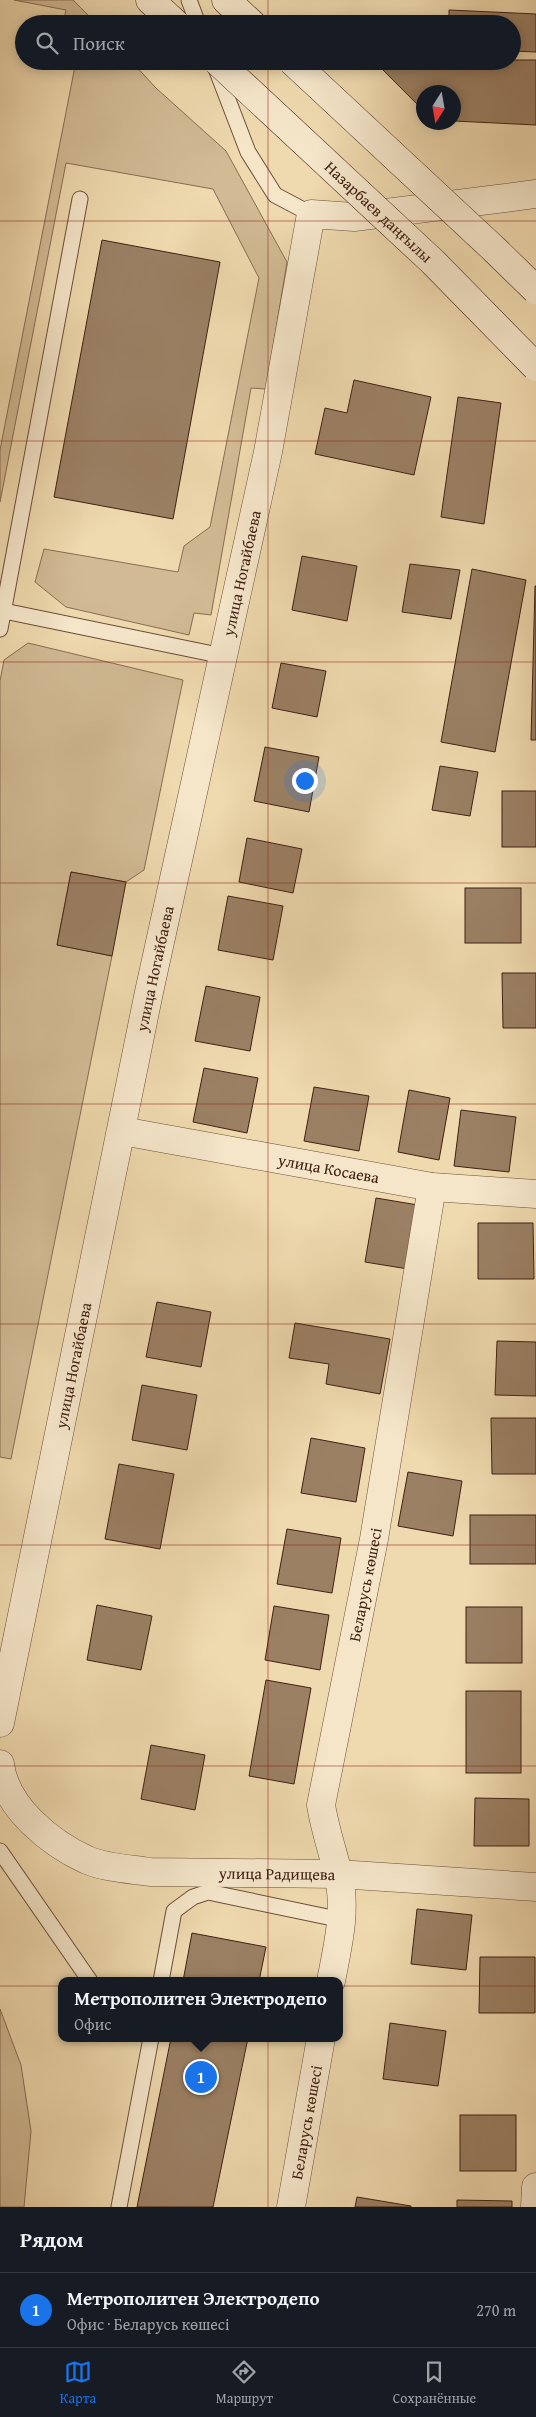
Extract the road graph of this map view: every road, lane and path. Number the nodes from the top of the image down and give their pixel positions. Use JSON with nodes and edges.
{"nodes":[{"id":1,"x":150,"y":0,"type":"edge"},
{"id":2,"x":189,"y":0,"type":"edge"},
{"id":3,"x":226,"y":0,"type":"edge"},
{"id":4,"x":166,"y":15,"type":"edge"},
{"id":5,"x":195,"y":15,"type":"edge"},
{"id":6,"x":242,"y":15,"type":"edge"},
{"id":7,"x":218,"y":70,"type":"edge"},
{"id":8,"x":225,"y":70,"type":"edge"},
{"id":9,"x":302,"y":70,"type":"edge"},
{"id":10,"x":536,"y":194,"type":"edge"},
{"id":11,"x":80,"y":198,"type":"dead end"},
{"id":12,"x":311,"y":214,"type":"junction"},
{"id":13,"x":536,"y":290,"type":"edge"},
{"id":14,"x":536,"y":367,"type":"edge"},
{"id":15,"x":4,"y":610,"type":"junction"},
{"id":16,"x":0,"y":630,"type":"edge"},
{"id":17,"x":223,"y":656,"type":"junction"},
{"id":18,"x":122,"y":1131,"type":"junction"},
{"id":19,"x":432,"y":1187,"type":"junction"},
{"id":20,"x":536,"y":1194,"type":"edge"},
{"id":21,"x":0,"y":1723,"type":"edge"},
{"id":22,"x":0,"y":1764,"type":"edge"},
{"id":23,"x":0,"y":1851,"type":"edge"},
{"id":24,"x":338,"y":1874,"type":"junction"},
{"id":25,"x":536,"y":1887,"type":"edge"},
{"id":26,"x":342,"y":1920,"type":"junction"},
{"id":27,"x":87,"y":1977,"type":"edge"},
{"id":28,"x":162,"y":1977,"type":"edge"},
{"id":29,"x":332,"y":1977,"type":"edge"},
{"id":30,"x":149,"y":2042,"type":"edge"},
{"id":31,"x":320,"y":2042,"type":"edge"},
{"id":32,"x":536,"y":2187,"type":"edge"},
{"id":33,"x":119,"y":2207,"type":"edge"},
{"id":34,"x":291,"y":2207,"type":"edge"},
{"id":35,"x":535,"y":2207,"type":"edge"}],
"edges":[{"from":1,"to":4,"type":"street"},
{"from":2,"to":5,"type":"lane"},
{"from":3,"to":6,"type":"street"},
{"from":7,"to":12,"type":"lane"},
{"from":8,"to":14,"type":"street","name":"Назарбаев даңғылы","bridge":true},
{"from":9,"to":13,"type":"street","bridge":true},
{"from":10,"to":12,"type":"street"},
{"from":11,"to":15,"type":"lane"},
{"from":12,"to":17,"type":"street","name":"улица Ногайбаева"},
{"from":15,"to":16,"type":"lane"},
{"from":15,"to":17,"type":"lane"},
{"from":17,"to":18,"type":"street","name":"улица Ногайбаева"},
{"from":18,"to":19,"type":"street","name":"улица Косаева"},
{"from":18,"to":21,"type":"street","name":"улица Ногайбаева"},
{"from":19,"to":20,"type":"street","name":"улица Косаева"},
{"from":19,"to":24,"type":"street","name":"Беларусь көшесі"},
{"from":22,"to":24,"type":"street","name":"улица Радищева"},
{"from":23,"to":27,"type":"lane"},
{"from":24,"to":25,"type":"street","name":"улица Радищева"},
{"from":24,"to":26,"type":"street","name":"Беларусь көшесі"},
{"from":26,"to":28,"type":"lane"},
{"from":26,"to":29,"type":"street","name":"Беларусь көшесі"},
{"from":30,"to":33,"type":"lane"},
{"from":31,"to":34,"type":"street","name":"Беларусь көшесі"},
{"from":32,"to":35,"type":"street"}]}
